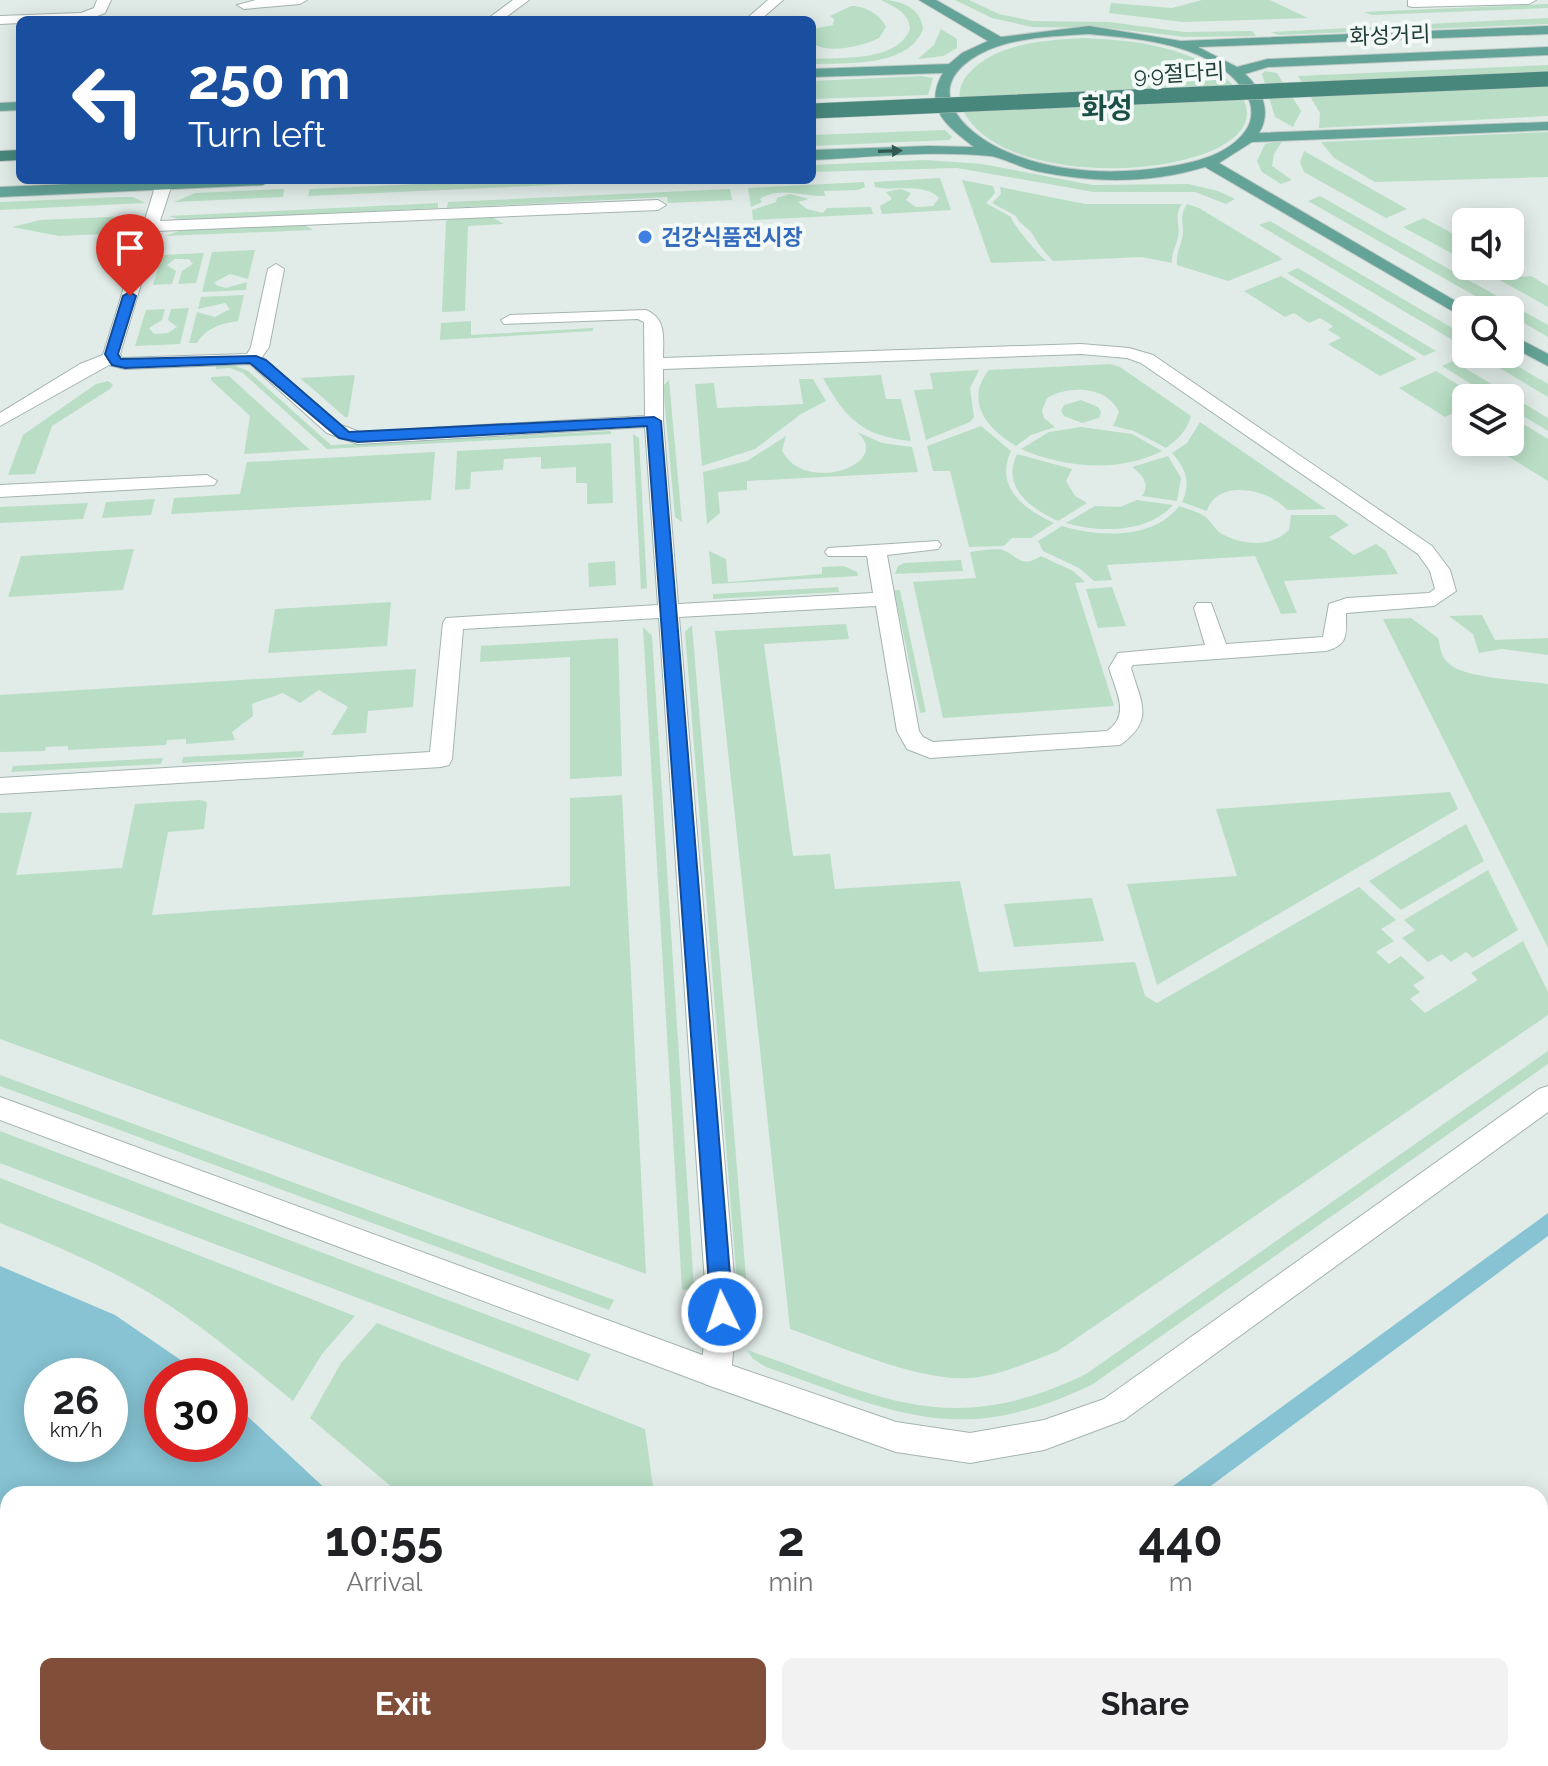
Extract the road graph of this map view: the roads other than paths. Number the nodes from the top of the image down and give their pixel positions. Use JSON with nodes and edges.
{"nodes":[{"id":1,"x":104,"y":0,"type":"edge"},
{"id":2,"x":300,"y":0,"type":"edge"},
{"id":3,"x":522,"y":0,"type":"edge"},
{"id":4,"x":776,"y":0,"type":"edge"},
{"id":5,"x":926,"y":0,"type":"edge"},
{"id":6,"x":1529,"y":0,"type":"edge"},
{"id":7,"x":244,"y":3,"type":"edge"},
{"id":8,"x":1413,"y":3,"type":"dead end"},
{"id":9,"x":85,"y":16,"type":"edge"},
{"id":10,"x":499,"y":16,"type":"edge"},
{"id":11,"x":757,"y":16,"type":"edge"},
{"id":12,"x":1548,"y":30,"type":"edge"},
{"id":13,"x":1548,"y":41,"type":"edge"},
{"id":14,"x":1000,"y":42,"type":"junction"},
{"id":15,"x":1169,"y":43,"type":"junction"},
{"id":16,"x":1548,"y":51,"type":"edge"},
{"id":17,"x":1207,"y":56,"type":"junction"},
{"id":18,"x":952,"y":68,"type":"junction"},
{"id":19,"x":816,"y":73,"type":"edge"},
{"id":20,"x":1236,"y":73,"type":"junction"},
{"id":21,"x":1548,"y":79,"type":"edge"},
{"id":22,"x":1548,"y":91,"type":"edge"},
{"id":23,"x":816,"y":111,"type":"edge"},
{"id":24,"x":816,"y":122,"type":"edge"},
{"id":25,"x":1548,"y":126,"type":"edge"},
{"id":26,"x":1247,"y":138,"type":"junction"},
{"id":27,"x":998,"y":153,"type":"junction"},
{"id":28,"x":816,"y":155,"type":"edge"},
{"id":29,"x":1207,"y":162,"type":"junction"},
{"id":30,"x":164,"y":184,"type":"joint"},
{"id":31,"x":0,"y":192,"type":"edge"},
{"id":32,"x":658,"y":205,"type":"dead end"},
{"id":33,"x":152,"y":226,"type":"junction"},
{"id":34,"x":276,"y":269,"type":"dead end"},
{"id":35,"x":1452,"y":306,"type":"edge"},
{"id":36,"x":510,"y":320,"type":"dead end"},
{"id":37,"x":1524,"y":347,"type":"edge"},
{"id":38,"x":111,"y":358,"type":"junction"},
{"id":39,"x":252,"y":359,"type":"junction"},
{"id":40,"x":1548,"y":361,"type":"edge"},
{"id":41,"x":654,"y":364,"type":"junction"},
{"id":42,"x":0,"y":421,"type":"edge"},
{"id":43,"x":654,"y":421,"type":"junction"},
{"id":44,"x":207,"y":481,"type":"dead end"},
{"id":45,"x":0,"y":491,"type":"edge"},
{"id":46,"x":931,"y":545,"type":"dead end"},
{"id":47,"x":876,"y":549,"type":"junction"},
{"id":48,"x":835,"y":552,"type":"dead end"},
{"id":49,"x":884,"y":599,"type":"junction"},
{"id":50,"x":1204,"y":608,"type":"dead end"},
{"id":51,"x":668,"y":612,"type":"junction"},
{"id":52,"x":1217,"y":650,"type":"junction"},
{"id":53,"x":0,"y":786,"type":"edge"},
{"id":54,"x":1548,"y":1097,"type":"edge"},
{"id":55,"x":0,"y":1108,"type":"edge"},
{"id":56,"x":716,"y":1374,"type":"junction"}],
"edges":[{"from":1,"to":9,"type":"street"},
{"from":2,"to":7,"type":"street"},
{"from":3,"to":10,"type":"street"},
{"from":4,"to":11,"type":"street"},
{"from":5,"to":14,"type":"main road"},
{"from":6,"to":8,"type":"street"},
{"from":12,"to":15,"type":"main road","name":"화성거리"},
{"from":13,"to":17,"type":"main road"},
{"from":14,"to":15,"type":"main road"},
{"from":14,"to":18,"type":"main road"},
{"from":15,"to":17,"type":"main road"},
{"from":16,"to":20,"type":"main road","name":"화성거리"},
{"from":17,"to":20,"type":"main road"},
{"from":18,"to":19,"type":"main road"},
{"from":18,"to":27,"type":"main road"},
{"from":20,"to":26,"type":"main road"},
{"from":21,"to":23,"type":"highway","name":"9·9절다리","bridge":true},
{"from":22,"to":24,"type":"highway","name":"9·9절다리"},
{"from":25,"to":26,"type":"main road"},
{"from":26,"to":29,"type":"main road"},
{"from":28,"to":27,"type":"main road","one_way":true},
{"from":27,"to":29,"type":"main road"},
{"from":29,"to":35,"type":"main road"},
{"from":30,"to":31,"type":"main road"},
{"from":30,"to":33,"type":"street"},
{"from":32,"to":33,"type":"street"},
{"from":33,"to":38,"type":"street"},
{"from":34,"to":39,"type":"street"},
{"from":36,"to":41,"type":"street"},
{"from":37,"to":40,"type":"main road"},
{"from":38,"to":39,"type":"street"},
{"from":38,"to":42,"type":"street"},
{"from":39,"to":43,"type":"street"},
{"from":41,"to":43,"type":"street"},
{"from":41,"to":52,"type":"street"},
{"from":43,"to":51,"type":"street"},
{"from":44,"to":45,"type":"street"},
{"from":46,"to":47,"type":"street"},
{"from":47,"to":48,"type":"street"},
{"from":47,"to":49,"type":"street"},
{"from":49,"to":51,"type":"street"},
{"from":49,"to":52,"type":"street"},
{"from":50,"to":52,"type":"street"},
{"from":51,"to":53,"type":"street"},
{"from":51,"to":56,"type":"street"},
{"from":54,"to":56,"type":"street"},
{"from":55,"to":56,"type":"street"}]}
